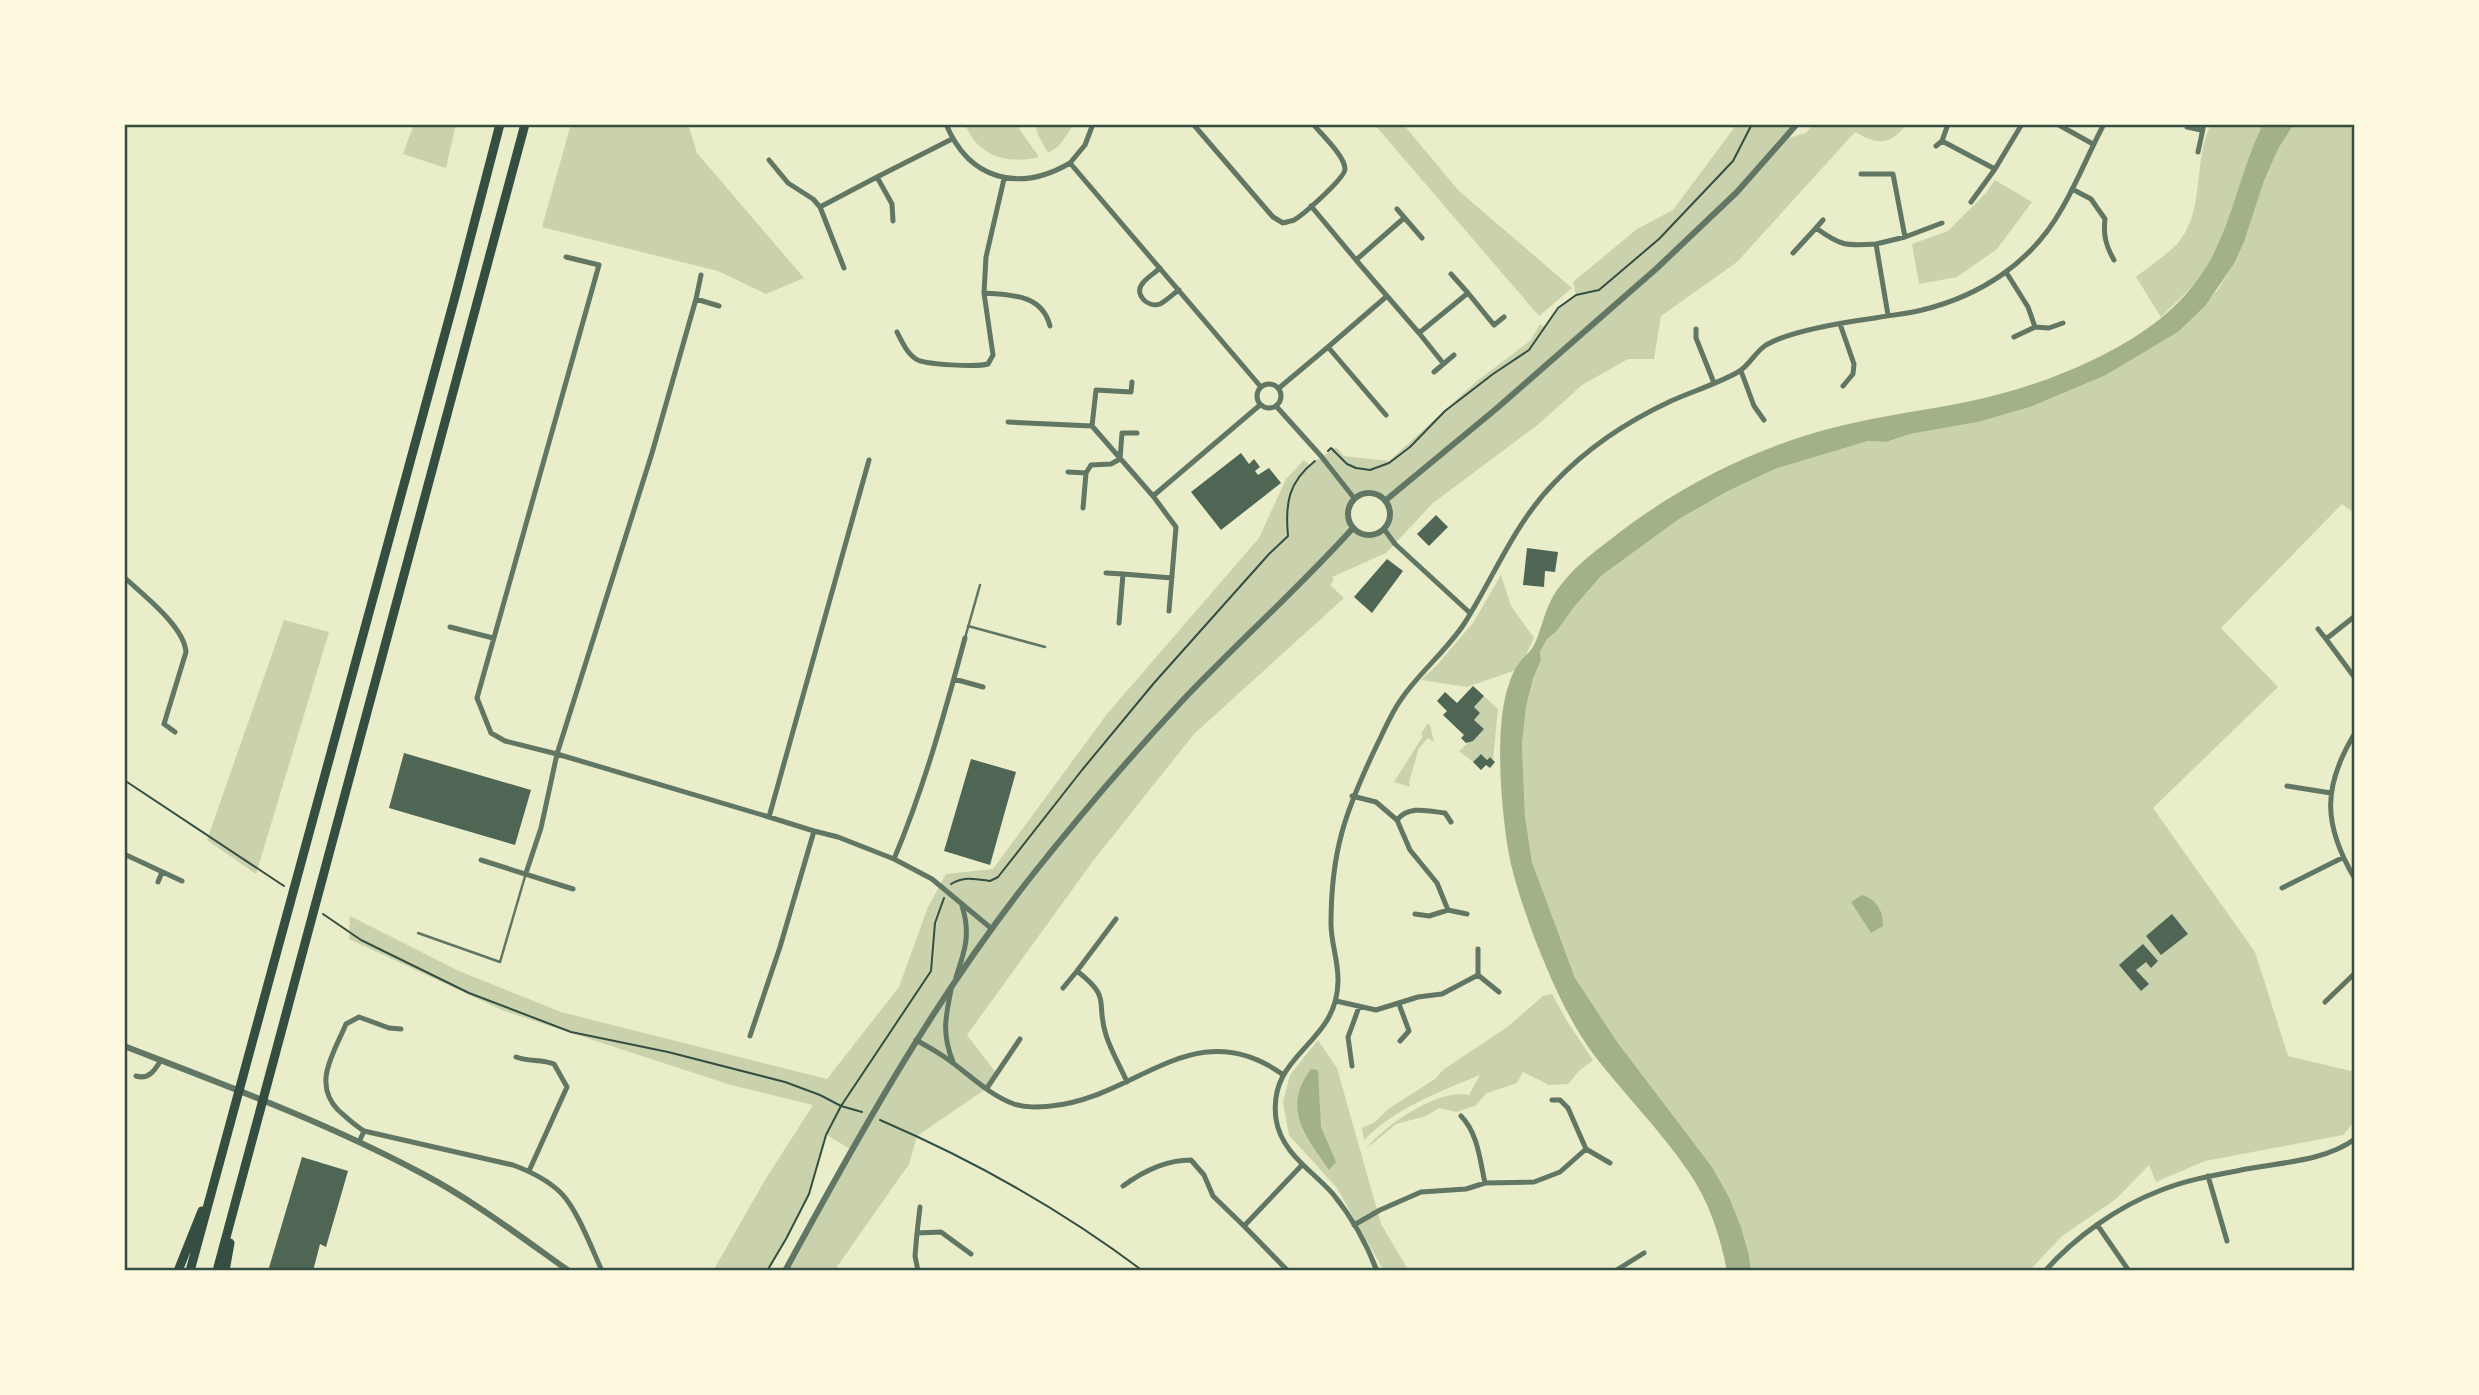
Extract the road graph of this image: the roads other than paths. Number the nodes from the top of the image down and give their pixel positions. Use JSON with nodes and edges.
{"nodes":[{"id":1,"x":500,"y":124,"type":"edge"},
{"id":2,"x":525,"y":124,"type":"edge"},
{"id":3,"x":946,"y":124,"type":"edge"},
{"id":4,"x":1093,"y":124,"type":"edge"},
{"id":5,"x":1193,"y":124,"type":"edge"},
{"id":6,"x":1313,"y":124,"type":"edge"},
{"id":7,"x":1797,"y":124,"type":"edge"},
{"id":8,"x":1948,"y":124,"type":"edge"},
{"id":9,"x":2022,"y":124,"type":"edge"},
{"id":10,"x":2057,"y":124,"type":"edge"},
{"id":11,"x":2104,"y":124,"type":"edge"},
{"id":12,"x":2187,"y":127,"type":"dead end"},
{"id":13,"x":2202,"y":127,"type":"edge"},
{"id":14,"x":952,"y":139,"type":"junction"},
{"id":15,"x":1942,"y":141,"type":"junction"},
{"id":16,"x":2093,"y":144,"type":"junction"},
{"id":17,"x":1936,"y":146,"type":"dead end"},
{"id":18,"x":2199,"y":152,"type":"dead end"},
{"id":19,"x":769,"y":160,"type":"dead end"},
{"id":20,"x":1070,"y":163,"type":"junction"},
{"id":21,"x":1995,"y":169,"type":"junction"},
{"id":22,"x":1861,"y":174,"type":"dead end"},
{"id":23,"x":877,"y":177,"type":"junction"},
{"id":24,"x":1004,"y":179,"type":"junction"},
{"id":25,"x":2072,"y":188,"type":"junction"},
{"id":26,"x":1971,"y":202,"type":"dead end"},
{"id":27,"x":1311,"y":206,"type":"junction"},
{"id":28,"x":820,"y":207,"type":"junction"},
{"id":29,"x":1397,"y":209,"type":"dead end"},
{"id":30,"x":1404,"y":218,"type":"junction"},
{"id":31,"x":1822,"y":220,"type":"dead end"},
{"id":32,"x":893,"y":221,"type":"dead end"},
{"id":33,"x":1942,"y":223,"type":"dead end"},
{"id":34,"x":1816,"y":229,"type":"junction"},
{"id":35,"x":1905,"y":237,"type":"junction"},
{"id":36,"x":1422,"y":238,"type":"dead end"},
{"id":37,"x":1876,"y":244,"type":"junction"},
{"id":38,"x":1793,"y":253,"type":"dead end"},
{"id":39,"x":566,"y":257,"type":"dead end"},
{"id":40,"x":1356,"y":260,"type":"junction"},
{"id":41,"x":2114,"y":260,"type":"dead end"},
{"id":42,"x":844,"y":268,"type":"dead end"},
{"id":43,"x":1160,"y":268,"type":"junction"},
{"id":44,"x":2006,"y":272,"type":"junction"},
{"id":45,"x":1451,"y":274,"type":"dead end"},
{"id":46,"x":701,"y":275,"type":"dead end"},
{"id":47,"x":1179,"y":290,"type":"junction"},
{"id":48,"x":984,"y":293,"type":"junction"},
{"id":49,"x":1468,"y":293,"type":"junction"},
{"id":50,"x":1387,"y":296,"type":"junction"},
{"id":51,"x":696,"y":299,"type":"junction"},
{"id":52,"x":719,"y":306,"type":"dead end"},
{"id":53,"x":1888,"y":315,"type":"junction"},
{"id":54,"x":1504,"y":317,"type":"dead end"},
{"id":55,"x":1840,"y":324,"type":"junction"},
{"id":56,"x":2063,"y":324,"type":"dead end"},
{"id":57,"x":1050,"y":326,"type":"dead end"},
{"id":58,"x":2035,"y":327,"type":"junction"},
{"id":59,"x":1696,"y":329,"type":"dead end"},
{"id":60,"x":897,"y":332,"type":"dead end"},
{"id":61,"x":1419,"y":333,"type":"junction"},
{"id":62,"x":2014,"y":337,"type":"dead end"},
{"id":63,"x":1328,"y":347,"type":"junction"},
{"id":64,"x":1454,"y":355,"type":"dead end"},
{"id":65,"x":1443,"y":363,"type":"junction"},
{"id":66,"x":1741,"y":371,"type":"junction"},
{"id":67,"x":1434,"y":372,"type":"dead end"},
{"id":68,"x":1132,"y":382,"type":"dead end"},
{"id":69,"x":1714,"y":383,"type":"junction"},
{"id":70,"x":1843,"y":386,"type":"dead end"},
{"id":71,"x":1261,"y":387,"type":"junction"},
{"id":72,"x":1279,"y":388,"type":"junction"},
{"id":73,"x":1260,"y":405,"type":"junction"},
{"id":74,"x":1276,"y":406,"type":"junction"},
{"id":75,"x":1386,"y":415,"type":"dead end"},
{"id":76,"x":1764,"y":421,"type":"dead end"},
{"id":77,"x":1008,"y":422,"type":"dead end"},
{"id":78,"x":1092,"y":426,"type":"junction"},
{"id":79,"x":1137,"y":433,"type":"dead end"},
{"id":80,"x":1120,"y":459,"type":"junction"},
{"id":81,"x":869,"y":460,"type":"dead end"},
{"id":82,"x":1068,"y":472,"type":"dead end"},
{"id":83,"x":1086,"y":473,"type":"junction"},
{"id":84,"x":1153,"y":496,"type":"junction"},
{"id":85,"x":1354,"y":498,"type":"junction"},
{"id":86,"x":1386,"y":500,"type":"junction"},
{"id":87,"x":1083,"y":508,"type":"dead end"},
{"id":88,"x":1353,"y":528,"type":"junction"},
{"id":89,"x":1384,"y":529,"type":"junction"},
{"id":90,"x":1106,"y":573,"type":"dead end"},
{"id":91,"x":1124,"y":574,"type":"junction"},
{"id":92,"x":1172,"y":578,"type":"junction"},
{"id":93,"x":125,"y":581,"type":"edge"},
{"id":94,"x":980,"y":585,"type":"dead end"},
{"id":95,"x":1169,"y":611,"type":"dead end"},
{"id":96,"x":1470,"y":613,"type":"junction"},
{"id":97,"x":2355,"y":616,"type":"edge"},
{"id":98,"x":1119,"y":623,"type":"dead end"},
{"id":99,"x":968,"y":626,"type":"junction"},
{"id":100,"x":450,"y":627,"type":"dead end"},
{"id":101,"x":2318,"y":629,"type":"dead end"},
{"id":102,"x":493,"y":638,"type":"junction"},
{"id":103,"x":965,"y":638,"type":"joint"},
{"id":104,"x":2326,"y":639,"type":"junction"},
{"id":105,"x":1045,"y":648,"type":"dead end"},
{"id":106,"x":2355,"y":678,"type":"edge"},
{"id":107,"x":954,"y":679,"type":"junction"},
{"id":108,"x":983,"y":687,"type":"dead end"},
{"id":109,"x":175,"y":732,"type":"dead end"},
{"id":110,"x":2355,"y":733,"type":"edge"},
{"id":111,"x":557,"y":754,"type":"junction"},
{"id":112,"x":2287,"y":786,"type":"dead end"},
{"id":113,"x":2331,"y":793,"type":"junction"},
{"id":114,"x":1352,"y":796,"type":"junction"},
{"id":115,"x":769,"y":817,"type":"junction"},
{"id":116,"x":1397,"y":820,"type":"junction"},
{"id":117,"x":1451,"y":822,"type":"dead end"},
{"id":118,"x":814,"y":831,"type":"junction"},
{"id":119,"x":124,"y":854,"type":"edge"},
{"id":120,"x":2342,"y":858,"type":"junction"},
{"id":121,"x":894,"y":859,"type":"junction"},
{"id":122,"x":481,"y":860,"type":"dead end"},
{"id":123,"x":162,"y":872,"type":"junction"},
{"id":124,"x":526,"y":873,"type":"junction"},
{"id":125,"x":2355,"y":879,"type":"edge"},
{"id":126,"x":182,"y":881,"type":"dead end"},
{"id":127,"x":158,"y":882,"type":"dead end"},
{"id":128,"x":2282,"y":888,"type":"dead end"},
{"id":129,"x":573,"y":889,"type":"dead end"},
{"id":130,"x":961,"y":904,"type":"junction"},
{"id":131,"x":1448,"y":910,"type":"junction"},
{"id":132,"x":1415,"y":914,"type":"dead end"},
{"id":133,"x":1467,"y":915,"type":"dead end"},
{"id":134,"x":1116,"y":919,"type":"dead end"},
{"id":135,"x":992,"y":929,"type":"junction"},
{"id":136,"x":418,"y":933,"type":"dead end"},
{"id":137,"x":1478,"y":949,"type":"dead end"},
{"id":138,"x":1077,"y":971,"type":"junction"},
{"id":139,"x":2355,"y":973,"type":"edge"},
{"id":140,"x":1478,"y":975,"type":"junction"},
{"id":141,"x":953,"y":985,"type":"junction"},
{"id":142,"x":1063,"y":988,"type":"dead end"},
{"id":143,"x":1499,"y":992,"type":"dead end"},
{"id":144,"x":1336,"y":1001,"type":"junction"},
{"id":145,"x":2325,"y":1002,"type":"dead end"},
{"id":146,"x":1399,"y":1004,"type":"junction"},
{"id":147,"x":1359,"y":1007,"type":"junction"},
{"id":148,"x":401,"y":1029,"type":"dead end"},
{"id":149,"x":750,"y":1036,"type":"dead end"},
{"id":150,"x":916,"y":1040,"type":"junction"},
{"id":151,"x":1020,"y":1040,"type":"dead end"},
{"id":152,"x":1400,"y":1041,"type":"dead end"},
{"id":153,"x":124,"y":1046,"type":"edge"},
{"id":154,"x":516,"y":1057,"type":"dead end"},
{"id":155,"x":161,"y":1060,"type":"junction"},
{"id":156,"x":954,"y":1064,"type":"junction"},
{"id":157,"x":1352,"y":1066,"type":"dead end"},
{"id":158,"x":1282,"y":1074,"type":"junction"},
{"id":159,"x":136,"y":1076,"type":"dead end"},
{"id":160,"x":1127,"y":1082,"type":"junction"},
{"id":161,"x":987,"y":1088,"type":"junction"},
{"id":162,"x":1552,"y":1100,"type":"dead end"},
{"id":163,"x":1461,"y":1116,"type":"dead end"},
{"id":164,"x":364,"y":1131,"type":"junction"},
{"id":165,"x":2355,"y":1139,"type":"edge"},
{"id":166,"x":359,"y":1142,"type":"junction"},
{"id":167,"x":1586,"y":1149,"type":"junction"},
{"id":168,"x":1610,"y":1163,"type":"dead end"},
{"id":169,"x":1302,"y":1165,"type":"junction"},
{"id":170,"x":529,"y":1171,"type":"junction"},
{"id":171,"x":217,"y":1172,"type":"junction"},
{"id":172,"x":2208,"y":1176,"type":"junction"},
{"id":173,"x":242,"y":1180,"type":"junction"},
{"id":174,"x":1485,"y":1183,"type":"junction"},
{"id":175,"x":1123,"y":1186,"type":"dead end"},
{"id":176,"x":920,"y":1207,"type":"dead end"},
{"id":177,"x":1354,"y":1225,"type":"junction"},
{"id":178,"x":1244,"y":1226,"type":"junction"},
{"id":179,"x":2098,"y":1226,"type":"junction"},
{"id":180,"x":917,"y":1233,"type":"junction"},
{"id":181,"x":2227,"y":1241,"type":"dead end"},
{"id":182,"x":971,"y":1254,"type":"dead end"},
{"id":183,"x":1644,"y":1254,"type":"dead end"},
{"id":184,"x":177,"y":1271,"type":"edge"},
{"id":185,"x":190,"y":1271,"type":"edge"},
{"id":186,"x":217,"y":1271,"type":"edge"},
{"id":187,"x":225,"y":1271,"type":"edge"},
{"id":188,"x":569,"y":1271,"type":"edge"},
{"id":189,"x":602,"y":1271,"type":"edge"},
{"id":190,"x":785,"y":1271,"type":"edge"},
{"id":191,"x":918,"y":1271,"type":"edge"},
{"id":192,"x":1288,"y":1271,"type":"edge"},
{"id":193,"x":1377,"y":1271,"type":"edge"},
{"id":194,"x":1615,"y":1271,"type":"edge"},
{"id":195,"x":2045,"y":1271,"type":"edge"},
{"id":196,"x":2129,"y":1271,"type":"edge"}],
"edges":[{"from":1,"to":171,"type":"highway"},
{"from":2,"to":173,"type":"highway"},
{"from":3,"to":14,"type":"street"},
{"from":4,"to":20,"type":"street"},
{"from":5,"to":27,"type":"street"},
{"from":6,"to":27,"type":"street"},
{"from":7,"to":86,"type":"street"},
{"from":8,"to":15,"type":"street"},
{"from":9,"to":21,"type":"street"},
{"from":10,"to":16,"type":"street"},
{"from":11,"to":16,"type":"street"},
{"from":12,"to":13,"type":"street"},
{"from":13,"to":18,"type":"street"},
{"from":14,"to":23,"type":"street"},
{"from":14,"to":24,"type":"street"},
{"from":15,"to":17,"type":"street"},
{"from":15,"to":21,"type":"street"},
{"from":16,"to":25,"type":"street"},
{"from":19,"to":28,"type":"street"},
{"from":20,"to":24,"type":"street"},
{"from":20,"to":43,"type":"street"},
{"from":21,"to":26,"type":"street"},
{"from":22,"to":35,"type":"street"},
{"from":23,"to":28,"type":"street"},
{"from":23,"to":32,"type":"street"},
{"from":24,"to":48,"type":"street"},
{"from":25,"to":41,"type":"street"},
{"from":25,"to":44,"type":"street"},
{"from":27,"to":40,"type":"street"},
{"from":28,"to":42,"type":"street"},
{"from":29,"to":30,"type":"street"},
{"from":30,"to":36,"type":"street"},
{"from":30,"to":40,"type":"street"},
{"from":31,"to":34,"type":"street"},
{"from":33,"to":35,"type":"street"},
{"from":34,"to":37,"type":"street"},
{"from":34,"to":38,"type":"street"},
{"from":35,"to":37,"type":"street"},
{"from":37,"to":53,"type":"street"},
{"from":39,"to":102,"type":"street"},
{"from":40,"to":50,"type":"street"},
{"from":43,"to":47,"type":"street"},
{"from":43,"to":47,"type":"street"},
{"from":44,"to":53,"type":"street"},
{"from":44,"to":58,"type":"street"},
{"from":45,"to":49,"type":"street"},
{"from":46,"to":51,"type":"street"},
{"from":47,"to":71,"type":"street"},
{"from":48,"to":57,"type":"street"},
{"from":48,"to":60,"type":"street"},
{"from":49,"to":54,"type":"street"},
{"from":49,"to":61,"type":"street"},
{"from":50,"to":61,"type":"street"},
{"from":50,"to":63,"type":"street"},
{"from":51,"to":52,"type":"street"},
{"from":51,"to":111,"type":"street"},
{"from":53,"to":55,"type":"street"},
{"from":55,"to":66,"type":"street"},
{"from":55,"to":70,"type":"street"},
{"from":56,"to":58,"type":"street"},
{"from":58,"to":62,"type":"street"},
{"from":59,"to":69,"type":"street"},
{"from":61,"to":65,"type":"street"},
{"from":63,"to":72,"type":"street"},
{"from":63,"to":75,"type":"street"},
{"from":64,"to":65,"type":"street"},
{"from":65,"to":67,"type":"street"},
{"from":66,"to":69,"type":"street"},
{"from":66,"to":76,"type":"street"},
{"from":68,"to":78,"type":"street"},
{"from":69,"to":96,"type":"street"},
{"from":71,"to":72,"type":"street"},
{"from":71,"to":73,"type":"street"},
{"from":72,"to":74,"type":"street"},
{"from":73,"to":74,"type":"street"},
{"from":73,"to":84,"type":"street"},
{"from":74,"to":85,"type":"street"},
{"from":77,"to":78,"type":"street"},
{"from":78,"to":80,"type":"street"},
{"from":79,"to":80,"type":"street"},
{"from":80,"to":83,"type":"street"},
{"from":80,"to":84,"type":"street"},
{"from":81,"to":115,"type":"street"},
{"from":82,"to":83,"type":"street"},
{"from":83,"to":87,"type":"street"},
{"from":84,"to":92,"type":"street"},
{"from":85,"to":86,"type":"street"},
{"from":85,"to":88,"type":"street"},
{"from":86,"to":89,"type":"street"},
{"from":88,"to":89,"type":"street"},
{"from":88,"to":135,"type":"street"},
{"from":89,"to":96,"type":"street"},
{"from":90,"to":91,"type":"street"},
{"from":91,"to":92,"type":"street"},
{"from":91,"to":98,"type":"street"},
{"from":92,"to":95,"type":"street"},
{"from":93,"to":109,"type":"street"},
{"from":94,"to":99,"type":"lane"},
{"from":96,"to":114,"type":"street"},
{"from":97,"to":104,"type":"street"},
{"from":99,"to":103,"type":"lane"},
{"from":99,"to":105,"type":"lane"},
{"from":100,"to":102,"type":"street"},
{"from":101,"to":104,"type":"street"},
{"from":102,"to":111,"type":"street"},
{"from":103,"to":107,"type":"street"},
{"from":104,"to":106,"type":"street"},
{"from":107,"to":108,"type":"street"},
{"from":107,"to":121,"type":"street"},
{"from":110,"to":113,"type":"street"},
{"from":111,"to":115,"type":"street"},
{"from":111,"to":124,"type":"street"},
{"from":112,"to":113,"type":"street"},
{"from":113,"to":120,"type":"street"},
{"from":114,"to":116,"type":"street"},
{"from":114,"to":144,"type":"street"},
{"from":115,"to":118,"type":"street"},
{"from":116,"to":117,"type":"street"},
{"from":116,"to":131,"type":"street"},
{"from":118,"to":121,"type":"street"},
{"from":118,"to":149,"type":"street"},
{"from":119,"to":123,"type":"street"},
{"from":120,"to":125,"type":"street"},
{"from":120,"to":128,"type":"street"},
{"from":121,"to":130,"type":"street"},
{"from":122,"to":124,"type":"street"},
{"from":123,"to":126,"type":"street"},
{"from":123,"to":127,"type":"street"},
{"from":124,"to":129,"type":"street"},
{"from":124,"to":136,"type":"lane"},
{"from":130,"to":135,"type":"street"},
{"from":130,"to":141,"type":"street"},
{"from":131,"to":132,"type":"street"},
{"from":131,"to":133,"type":"street"},
{"from":134,"to":138,"type":"street"},
{"from":135,"to":141,"type":"street"},
{"from":137,"to":140,"type":"street"},
{"from":138,"to":142,"type":"street"},
{"from":138,"to":160,"type":"street"},
{"from":139,"to":145,"type":"street"},
{"from":140,"to":143,"type":"street"},
{"from":140,"to":146,"type":"street"},
{"from":141,"to":150,"type":"street"},
{"from":141,"to":156,"type":"street"},
{"from":144,"to":147,"type":"street"},
{"from":144,"to":158,"type":"street"},
{"from":146,"to":147,"type":"street"},
{"from":146,"to":152,"type":"street"},
{"from":147,"to":157,"type":"street"},
{"from":148,"to":164,"type":"street"},
{"from":150,"to":156,"type":"street"},
{"from":150,"to":190,"type":"street"},
{"from":151,"to":161,"type":"street"},
{"from":153,"to":155,"type":"street"},
{"from":154,"to":170,"type":"street"},
{"from":155,"to":159,"type":"street"},
{"from":155,"to":166,"type":"street"},
{"from":156,"to":161,"type":"street"},
{"from":158,"to":160,"type":"street"},
{"from":158,"to":169,"type":"street"},
{"from":160,"to":161,"type":"street"},
{"from":162,"to":167,"type":"street"},
{"from":163,"to":174,"type":"street"},
{"from":164,"to":166,"type":"street"},
{"from":164,"to":170,"type":"street"},
{"from":165,"to":172,"type":"street"},
{"from":166,"to":188,"type":"street"},
{"from":167,"to":168,"type":"street"},
{"from":167,"to":174,"type":"street"},
{"from":169,"to":177,"type":"street"},
{"from":169,"to":178,"type":"street"},
{"from":170,"to":189,"type":"street"},
{"from":171,"to":184,"type":"highway"},
{"from":171,"to":185,"type":"highway"},
{"from":172,"to":179,"type":"street"},
{"from":172,"to":181,"type":"street"},
{"from":173,"to":186,"type":"highway"},
{"from":173,"to":187,"type":"highway"},
{"from":174,"to":177,"type":"street"},
{"from":175,"to":178,"type":"street"},
{"from":176,"to":180,"type":"street"},
{"from":177,"to":193,"type":"street"},
{"from":178,"to":192,"type":"street"},
{"from":179,"to":195,"type":"street"},
{"from":179,"to":196,"type":"street"},
{"from":180,"to":182,"type":"street"},
{"from":180,"to":191,"type":"street"},
{"from":183,"to":194,"type":"street"}]}
